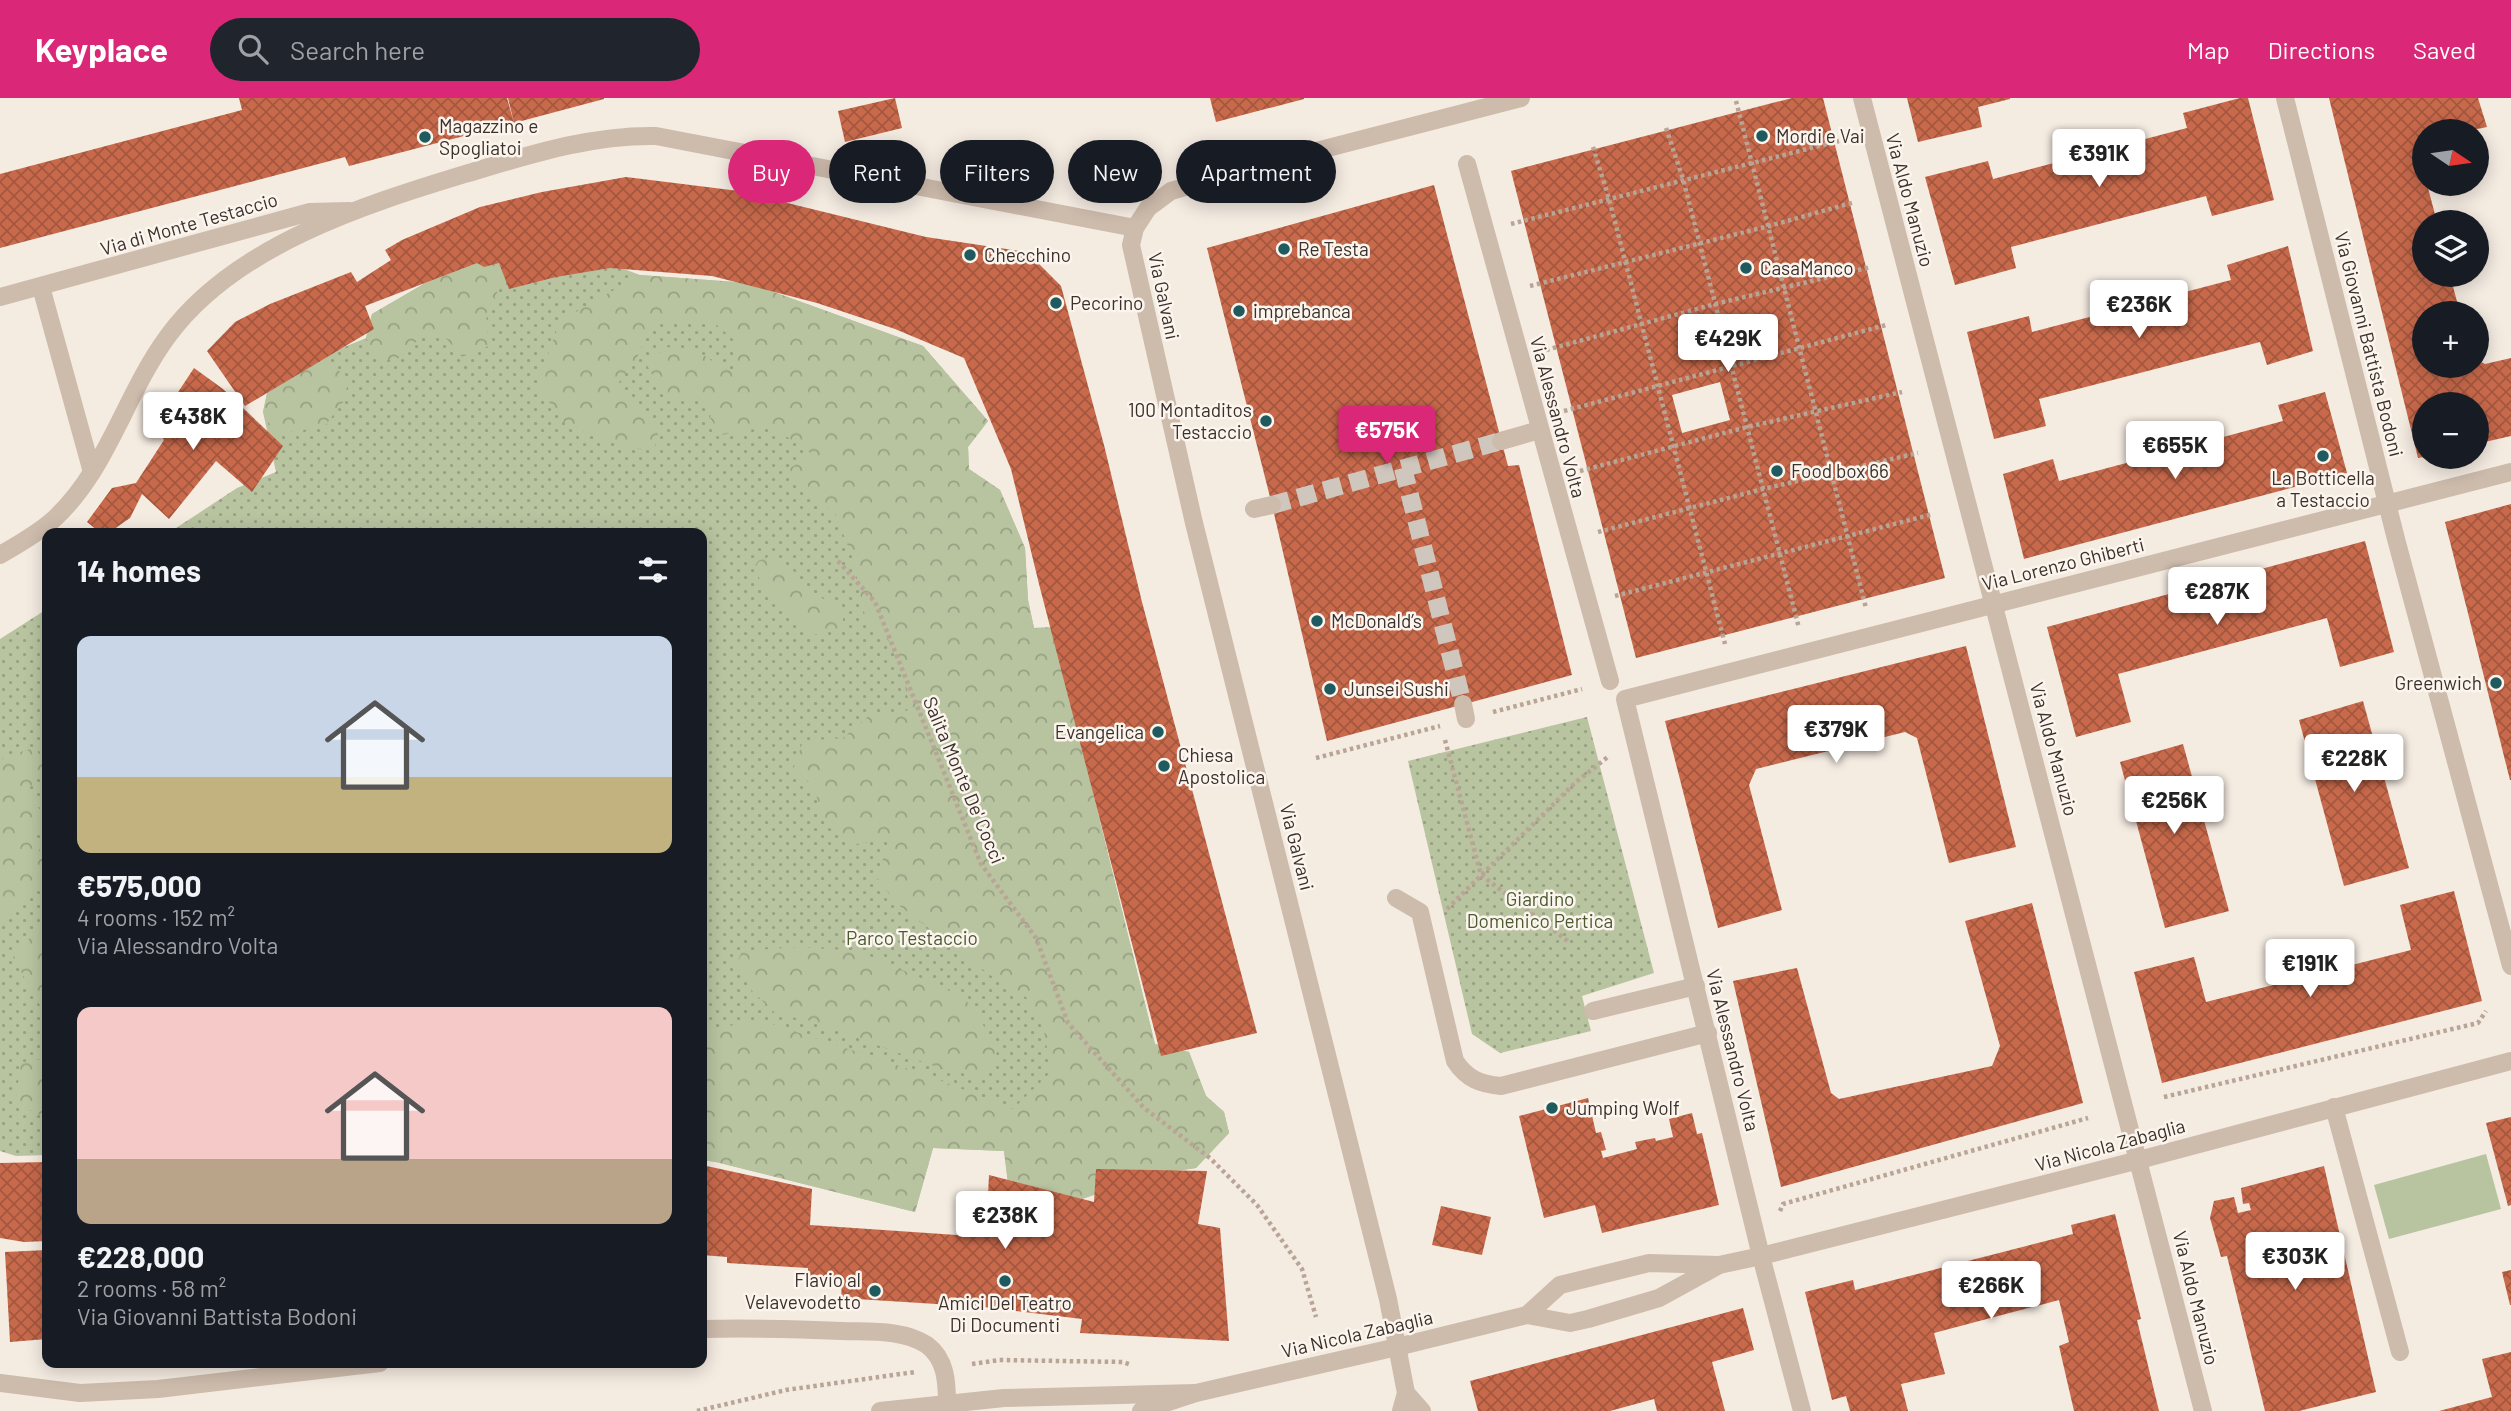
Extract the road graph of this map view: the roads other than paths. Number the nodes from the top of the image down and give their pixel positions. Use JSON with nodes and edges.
{"nodes":[{"id":1,"x":1521,"y":98,"type":"edge"},
{"id":2,"x":1862,"y":98,"type":"edge"},
{"id":3,"x":2285,"y":98,"type":"edge"},
{"id":4,"x":1467,"y":164,"type":"dead end"},
{"id":5,"x":349,"y":211,"type":"junction"},
{"id":6,"x":1135,"y":229,"type":"junction"},
{"id":7,"x":41,"y":287,"type":"junction"},
{"id":8,"x":0,"y":297,"type":"edge"},
{"id":9,"x":1538,"y":424,"type":"junction"},
{"id":10,"x":1502,"y":441,"type":"tunnel mouth"},
{"id":11,"x":92,"y":472,"type":"junction"},
{"id":12,"x":2511,"y":472,"type":"edge"},
{"id":13,"x":1272,"y":505,"type":"tunnel mouth"},
{"id":14,"x":2388,"y":505,"type":"junction"},
{"id":15,"x":1254,"y":509,"type":"dead end"},
{"id":16,"x":42,"y":528,"type":"edge"},
{"id":17,"x":42,"y":528,"type":"edge"},
{"id":18,"x":0,"y":555,"type":"edge"},
{"id":19,"x":1993,"y":604,"type":"junction"},
{"id":20,"x":1610,"y":681,"type":"dead end"},
{"id":21,"x":1625,"y":699,"type":"joint"},
{"id":22,"x":1396,"y":898,"type":"dead end"},
{"id":23,"x":2511,"y":966,"type":"edge"},
{"id":24,"x":1696,"y":986,"type":"junction"},
{"id":25,"x":1593,"y":1012,"type":"dead end"},
{"id":26,"x":1708,"y":1034,"type":"junction"},
{"id":27,"x":2511,"y":1061,"type":"edge"},
{"id":28,"x":2334,"y":1107,"type":"junction"},
{"id":29,"x":2139,"y":1160,"type":"junction"},
{"id":30,"x":1761,"y":1256,"type":"junction"},
{"id":31,"x":1719,"y":1265,"type":"junction"},
{"id":32,"x":1527,"y":1315,"type":"junction"},
{"id":33,"x":707,"y":1329,"type":"edge"},
{"id":34,"x":1397,"y":1346,"type":"junction"},
{"id":35,"x":2400,"y":1352,"type":"dead end"},
{"id":36,"x":341,"y":1368,"type":"edge"},
{"id":37,"x":0,"y":1383,"type":"edge"},
{"id":38,"x":1196,"y":1393,"type":"junction"},
{"id":39,"x":1404,"y":1402,"type":"edge"},
{"id":40,"x":947,"y":1404,"type":"junction"},
{"id":41,"x":886,"y":1411,"type":"edge"},
{"id":42,"x":1141,"y":1411,"type":"edge"},
{"id":43,"x":1422,"y":1411,"type":"edge"},
{"id":44,"x":1802,"y":1411,"type":"edge"},
{"id":45,"x":2203,"y":1411,"type":"edge"}],
"edges":[{"from":1,"to":6,"type":"street"},
{"from":2,"to":19,"type":"street","name":"Via Aldo Manuzio"},
{"from":3,"to":14,"type":"street","name":"Via Giovanni Battista Bodoni"},
{"from":4,"to":9,"type":"street","name":"Via Alessandro Volta"},
{"from":5,"to":6,"type":"street","name":"Via di Monte Testaccio"},
{"from":5,"to":7,"type":"street","name":"Via di Monte Testaccio"},
{"from":5,"to":11,"type":"street","name":"Via di Monte Testaccio"},
{"from":6,"to":34,"type":"street","name":"Via Galvani"},
{"from":7,"to":8,"type":"street","name":"Via di Monte Testaccio"},
{"from":7,"to":11,"type":"street"},
{"from":9,"to":10,"type":"street"},
{"from":9,"to":20,"type":"street","name":"Via Alessandro Volta"},
{"from":11,"to":16,"type":"street","name":"Via di Monte Testaccio"},
{"from":12,"to":14,"type":"street","name":"Via Lorenzo Ghiberti"},
{"from":13,"to":15,"type":"street"},
{"from":14,"to":19,"type":"street","name":"Via Lorenzo Ghiberti"},
{"from":14,"to":23,"type":"street","name":"Via Giovanni Battista Bodoni"},
{"from":17,"to":18,"type":"street","name":"Via di Monte Testaccio"},
{"from":19,"to":21,"type":"street","name":"Via Lorenzo Ghiberti"},
{"from":19,"to":29,"type":"street","name":"Via Aldo Manuzio"},
{"from":21,"to":24,"type":"street","name":"Via Alessandro Volta"},
{"from":22,"to":26,"type":"street"},
{"from":24,"to":25,"type":"street"},
{"from":24,"to":26,"type":"street","name":"Via Alessandro Volta"},
{"from":26,"to":30,"type":"street","name":"Via Alessandro Volta"},
{"from":27,"to":28,"type":"street","name":"Via Nicola Zabaglia"},
{"from":28,"to":29,"type":"street","name":"Via Nicola Zabaglia"},
{"from":28,"to":35,"type":"street"},
{"from":29,"to":30,"type":"street","name":"Via Nicola Zabaglia"},
{"from":29,"to":45,"type":"street","name":"Via Aldo Manuzio"},
{"from":30,"to":31,"type":"street","name":"Via Nicola Zabaglia"},
{"from":30,"to":44,"type":"street","name":"Via Alessandro Volta"},
{"from":31,"to":32,"type":"street","name":"Via Nicola Zabaglia"},
{"from":31,"to":32,"type":"street","name":"Via Nicola Zabaglia"},
{"from":32,"to":34,"type":"street","name":"Via Nicola Zabaglia"},
{"from":33,"to":40,"type":"street"},
{"from":34,"to":38,"type":"street","name":"Via Nicola Zabaglia"},
{"from":34,"to":39,"type":"street","name":"Via Galvani"},
{"from":36,"to":37,"type":"street"},
{"from":38,"to":40,"type":"street","name":"Via Nicola Zabaglia"},
{"from":38,"to":42,"type":"street","name":"Via Nicola Zabaglia"},
{"from":39,"to":43,"type":"street","name":"Via Galvani"},
{"from":40,"to":41,"type":"street","name":"Via Nicola Zabaglia"}]}
